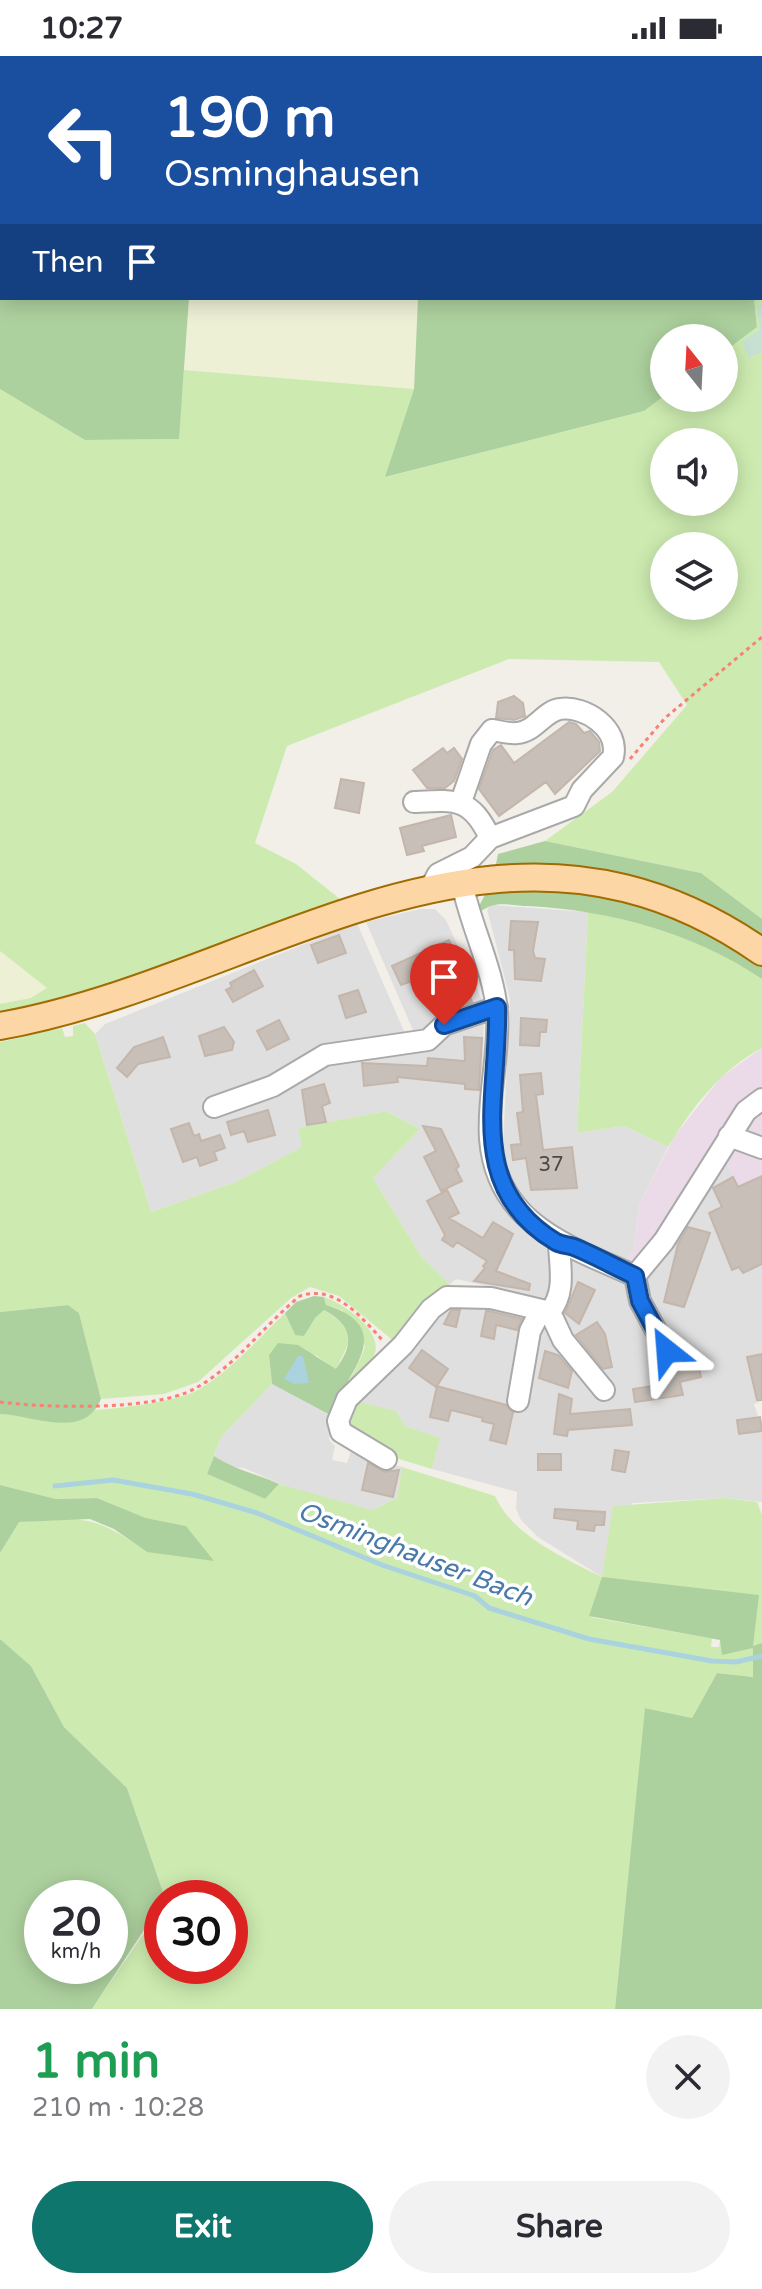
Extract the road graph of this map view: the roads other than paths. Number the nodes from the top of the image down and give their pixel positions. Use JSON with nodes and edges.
{"nodes":[{"id":1,"x":414,"y":802,"type":"dead end"},
{"id":2,"x":461,"y":802,"type":"junction"},
{"id":3,"x":490,"y":838,"type":"junction"},
{"id":4,"x":462,"y":883,"type":"junction"},
{"id":5,"x":431,"y":887,"type":"junction"},
{"id":6,"x":762,"y":952,"type":"edge"},
{"id":7,"x":497,"y":1007,"type":"junction"},
{"id":8,"x":0,"y":1026,"type":"edge"},
{"id":9,"x":762,"y":1099,"type":"edge"},
{"id":10,"x":214,"y":1107,"type":"dead end"},
{"id":11,"x":729,"y":1136,"type":"junction"},
{"id":12,"x":762,"y":1148,"type":"edge"},
{"id":13,"x":559,"y":1244,"type":"junction"},
{"id":14,"x":635,"y":1276,"type":"junction"},
{"id":15,"x":545,"y":1311,"type":"junction"},
{"id":16,"x":667,"y":1351,"type":"dead end"},
{"id":17,"x":604,"y":1390,"type":"dead end"},
{"id":18,"x":518,"y":1401,"type":"dead end"},
{"id":19,"x":386,"y":1459,"type":"dead end"}],
"edges":[{"from":1,"to":2,"type":"street"},
{"from":2,"to":3,"type":"street"},
{"from":2,"to":3,"type":"street"},
{"from":3,"to":5,"type":"street"},
{"from":4,"to":5,"type":"main road"},
{"from":4,"to":6,"type":"main road"},
{"from":4,"to":7,"type":"street"},
{"from":5,"to":8,"type":"main road"},
{"from":7,"to":10,"type":"street"},
{"from":7,"to":13,"type":"street"},
{"from":9,"to":11,"type":"street"},
{"from":11,"to":12,"type":"street"},
{"from":11,"to":14,"type":"street"},
{"from":13,"to":14,"type":"street"},
{"from":13,"to":15,"type":"street"},
{"from":14,"to":16,"type":"street"},
{"from":15,"to":17,"type":"street"},
{"from":15,"to":18,"type":"street"},
{"from":15,"to":19,"type":"street"}]}
